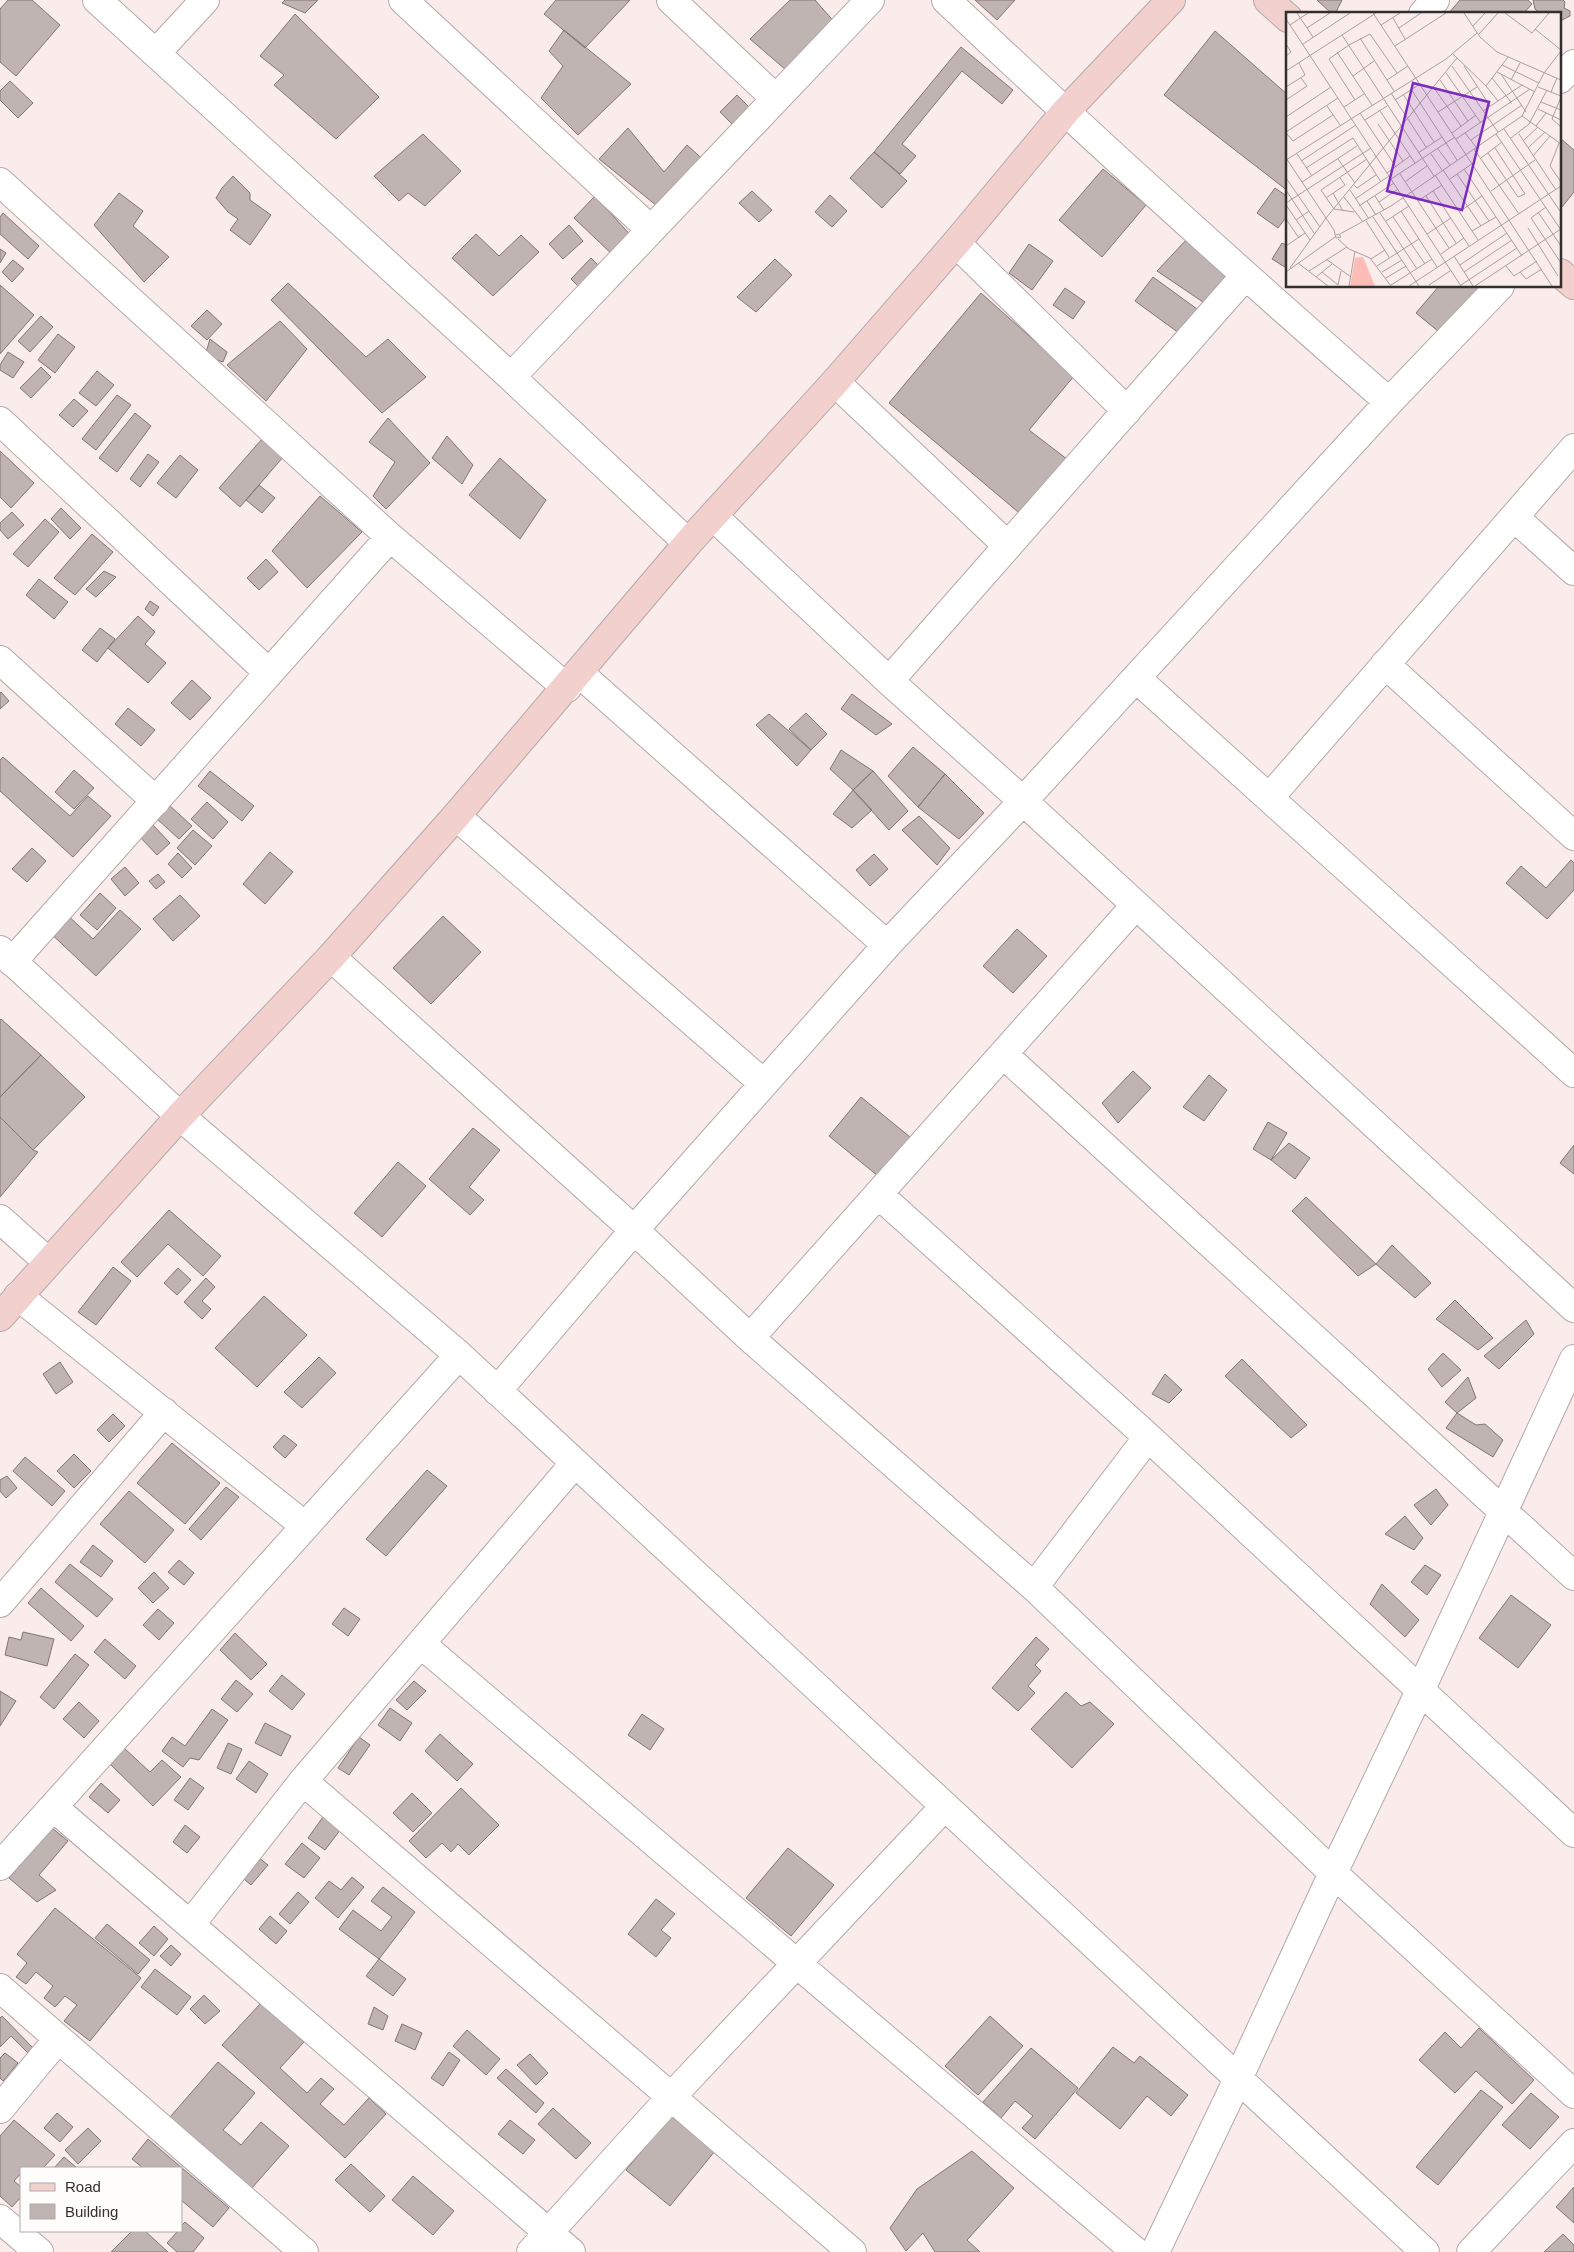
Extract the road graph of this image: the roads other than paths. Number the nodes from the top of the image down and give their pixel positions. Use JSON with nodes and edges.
{"nodes":[{"id":1,"x":98,"y":0,"type":"edge"},
{"id":2,"x":205,"y":0,"type":"edge"},
{"id":3,"x":403,"y":0,"type":"edge"},
{"id":4,"x":671,"y":0,"type":"edge"},
{"id":5,"x":870,"y":0,"type":"edge"},
{"id":6,"x":946,"y":0,"type":"edge"},
{"id":7,"x":1171,"y":0,"type":"edge"},
{"id":8,"x":1268,"y":0,"type":"edge"},
{"id":9,"x":1435,"y":0,"type":"edge"},
{"id":10,"x":1425,"y":12,"type":"edge"},
{"id":11,"x":1286,"y":16,"type":"edge"},
{"id":12,"x":156,"y":53,"type":"junction"},
{"id":13,"x":1574,"y":64,"type":"edge"},
{"id":14,"x":1562,"y":77,"type":"edge"},
{"id":15,"x":776,"y":98,"type":"junction"},
{"id":16,"x":1065,"y":112,"type":"junction"},
{"id":17,"x":0,"y":182,"type":"edge"},
{"id":18,"x":651,"y":230,"type":"junction"},
{"id":19,"x":956,"y":243,"type":"junction"},
{"id":20,"x":1562,"y":274,"type":"edge"},
{"id":21,"x":1245,"y":276,"type":"junction"},
{"id":22,"x":1574,"y":285,"type":"edge"},
{"id":23,"x":1498,"y":288,"type":"edge"},
{"id":24,"x":511,"y":377,"type":"junction"},
{"id":25,"x":836,"y":382,"type":"junction"},
{"id":26,"x":1389,"y":402,"type":"junction"},
{"id":27,"x":1126,"y":411,"type":"junction"},
{"id":28,"x":0,"y":422,"type":"edge"},
{"id":29,"x":1574,"y":448,"type":"edge"},
{"id":30,"x":714,"y":517,"type":"junction"},
{"id":31,"x":1514,"y":517,"type":"junction"},
{"id":32,"x":390,"y":538,"type":"junction"},
{"id":33,"x":688,"y":543,"type":"junction"},
{"id":34,"x":1008,"y":546,"type":"junction"},
{"id":35,"x":1574,"y":571,"type":"edge"},
{"id":36,"x":0,"y":660,"type":"edge"},
{"id":37,"x":1385,"y":664,"type":"junction"},
{"id":38,"x":269,"y":673,"type":"junction"},
{"id":39,"x":1136,"y":678,"type":"junction"},
{"id":40,"x":573,"y":680,"type":"junction"},
{"id":41,"x":889,"y":681,"type":"junction"},
{"id":42,"x":1269,"y":798,"type":"junction"},
{"id":43,"x":156,"y":801,"type":"junction"},
{"id":44,"x":1023,"y":801,"type":"junction"},
{"id":45,"x":456,"y":816,"type":"junction"},
{"id":46,"x":1574,"y":836,"type":"edge"},
{"id":47,"x":1135,"y":906,"type":"junction"},
{"id":48,"x":887,"y":945,"type":"junction"},
{"id":49,"x":6,"y":956,"type":"edge"},
{"id":50,"x":331,"y":957,"type":"junction"},
{"id":51,"x":1003,"y":1054,"type":"junction"},
{"id":52,"x":1574,"y":1073,"type":"edge"},
{"id":53,"x":764,"y":1083,"type":"junction"},
{"id":54,"x":180,"y":1116,"type":"junction"},
{"id":55,"x":878,"y":1194,"type":"junction"},
{"id":56,"x":0,"y":1219,"type":"edge"},
{"id":57,"x":634,"y":1230,"type":"junction"},
{"id":58,"x":48,"y":1262,"type":"junction"},
{"id":59,"x":18,"y":1296,"type":"junction"},
{"id":60,"x":1574,"y":1308,"type":"edge"},
{"id":61,"x":0,"y":1317,"type":"edge"},
{"id":62,"x":750,"y":1338,"type":"junction"},
{"id":63,"x":459,"y":1355,"type":"junction"},
{"id":64,"x":1574,"y":1359,"type":"edge"},
{"id":65,"x":497,"y":1391,"type":"junction"},
{"id":66,"x":164,"y":1412,"type":"junction"},
{"id":67,"x":1148,"y":1437,"type":"junction"},
{"id":68,"x":575,"y":1463,"type":"junction"},
{"id":69,"x":1502,"y":1511,"type":"junction"},
{"id":70,"x":305,"y":1526,"type":"junction"},
{"id":71,"x":1574,"y":1576,"type":"edge"},
{"id":72,"x":1034,"y":1587,"type":"junction"},
{"id":73,"x":0,"y":1603,"type":"edge"},
{"id":74,"x":421,"y":1644,"type":"junction"},
{"id":75,"x":1420,"y":1692,"type":"junction"},
{"id":76,"x":303,"y":1781,"type":"junction"},
{"id":77,"x":945,"y":1806,"type":"junction"},
{"id":78,"x":53,"y":1807,"type":"junction"},
{"id":79,"x":1574,"y":1833,"type":"edge"},
{"id":80,"x":0,"y":1866,"type":"edge"},
{"id":81,"x":1332,"y":1872,"type":"junction"},
{"id":82,"x":190,"y":1925,"type":"junction"},
{"id":83,"x":796,"y":1964,"type":"junction"},
{"id":84,"x":0,"y":1988,"type":"edge"},
{"id":85,"x":58,"y":2039,"type":"junction"},
{"id":86,"x":1238,"y":2079,"type":"junction"},
{"id":87,"x":1574,"y":2094,"type":"edge"},
{"id":88,"x":671,"y":2097,"type":"junction"},
{"id":89,"x":0,"y":2109,"type":"edge"},
{"id":90,"x":1574,"y":2143,"type":"edge"},
{"id":91,"x":0,"y":2219,"type":"edge"},
{"id":92,"x":540,"y":2242,"type":"edge"},
{"id":93,"x":39,"y":2252,"type":"edge"},
{"id":94,"x":304,"y":2252,"type":"edge"},
{"id":95,"x":571,"y":2252,"type":"edge"},
{"id":96,"x":852,"y":2252,"type":"edge"},
{"id":97,"x":1136,"y":2252,"type":"edge"},
{"id":98,"x":1155,"y":2252,"type":"edge"},
{"id":99,"x":1426,"y":2252,"type":"edge"},
{"id":100,"x":1471,"y":2252,"type":"edge"}],
"edges":[{"from":1,"to":12,"type":"street"},
{"from":2,"to":12,"type":"street"},
{"from":3,"to":18,"type":"street"},
{"from":4,"to":15,"type":"street"},
{"from":5,"to":15,"type":"street"},
{"from":6,"to":16,"type":"street"},
{"from":7,"to":16,"type":"street"},
{"from":8,"to":11,"type":"street"},
{"from":9,"to":10,"type":"street"},
{"from":12,"to":24,"type":"street"},
{"from":13,"to":14,"type":"street"},
{"from":15,"to":18,"type":"street"},
{"from":16,"to":19,"type":"street"},
{"from":16,"to":21,"type":"street"},
{"from":17,"to":32,"type":"street"},
{"from":18,"to":24,"type":"street"},
{"from":19,"to":25,"type":"street"},
{"from":19,"to":27,"type":"street"},
{"from":20,"to":22,"type":"street"},
{"from":21,"to":26,"type":"street"},
{"from":21,"to":27,"type":"street"},
{"from":23,"to":26,"type":"street"},
{"from":24,"to":33,"type":"street"},
{"from":25,"to":30,"type":"street"},
{"from":25,"to":34,"type":"street"},
{"from":26,"to":39,"type":"street"},
{"from":27,"to":34,"type":"street"},
{"from":28,"to":38,"type":"street"},
{"from":29,"to":31,"type":"street"},
{"from":30,"to":33,"type":"street"},
{"from":30,"to":41,"type":"street"},
{"from":31,"to":35,"type":"street"},
{"from":31,"to":37,"type":"street"},
{"from":32,"to":38,"type":"street"},
{"from":32,"to":40,"type":"street"},
{"from":33,"to":40,"type":"street"},
{"from":34,"to":41,"type":"street"},
{"from":36,"to":43,"type":"street"},
{"from":37,"to":42,"type":"street"},
{"from":37,"to":46,"type":"street"},
{"from":38,"to":43,"type":"street"},
{"from":39,"to":42,"type":"street"},
{"from":39,"to":44,"type":"street"},
{"from":40,"to":45,"type":"street"},
{"from":40,"to":48,"type":"street"},
{"from":41,"to":44,"type":"street"},
{"from":42,"to":52,"type":"street"},
{"from":43,"to":49,"type":"street"},
{"from":44,"to":47,"type":"street"},
{"from":44,"to":48,"type":"street"},
{"from":45,"to":50,"type":"street"},
{"from":45,"to":53,"type":"street"},
{"from":47,"to":51,"type":"street"},
{"from":47,"to":60,"type":"street"},
{"from":48,"to":53,"type":"street"},
{"from":49,"to":54,"type":"street"},
{"from":50,"to":54,"type":"street"},
{"from":50,"to":57,"type":"street"},
{"from":51,"to":55,"type":"street"},
{"from":51,"to":69,"type":"street"},
{"from":53,"to":57,"type":"street"},
{"from":54,"to":58,"type":"street"},
{"from":54,"to":63,"type":"street"},
{"from":55,"to":62,"type":"street"},
{"from":55,"to":67,"type":"street"},
{"from":56,"to":58,"type":"street"},
{"from":57,"to":62,"type":"street"},
{"from":57,"to":65,"type":"street"},
{"from":58,"to":59,"type":"street"},
{"from":59,"to":61,"type":"street"},
{"from":59,"to":66,"type":"street"},
{"from":62,"to":72,"type":"street"},
{"from":63,"to":65,"type":"street"},
{"from":63,"to":70,"type":"street"},
{"from":64,"to":69,"type":"street"},
{"from":65,"to":68,"type":"street"},
{"from":66,"to":70,"type":"street"},
{"from":66,"to":73,"type":"street"},
{"from":67,"to":72,"type":"street"},
{"from":67,"to":75,"type":"street"},
{"from":68,"to":74,"type":"street"},
{"from":68,"to":77,"type":"street"},
{"from":69,"to":71,"type":"street"},
{"from":69,"to":75,"type":"street"},
{"from":70,"to":78,"type":"street"},
{"from":72,"to":81,"type":"street"},
{"from":74,"to":76,"type":"street"},
{"from":74,"to":83,"type":"street"},
{"from":75,"to":79,"type":"street"},
{"from":75,"to":81,"type":"street"},
{"from":76,"to":82,"type":"street"},
{"from":76,"to":88,"type":"street"},
{"from":77,"to":83,"type":"street"},
{"from":77,"to":86,"type":"street"},
{"from":78,"to":80,"type":"street"},
{"from":78,"to":82,"type":"street"},
{"from":81,"to":86,"type":"street"},
{"from":81,"to":87,"type":"street"},
{"from":82,"to":92,"type":"street"},
{"from":83,"to":88,"type":"street"},
{"from":83,"to":97,"type":"street"},
{"from":84,"to":85,"type":"street"},
{"from":85,"to":89,"type":"street"},
{"from":85,"to":94,"type":"street"},
{"from":86,"to":98,"type":"street"},
{"from":86,"to":99,"type":"street"},
{"from":88,"to":92,"type":"street"},
{"from":88,"to":96,"type":"street"},
{"from":90,"to":100,"type":"street"},
{"from":91,"to":93,"type":"street"},
{"from":92,"to":95,"type":"street"}]}
